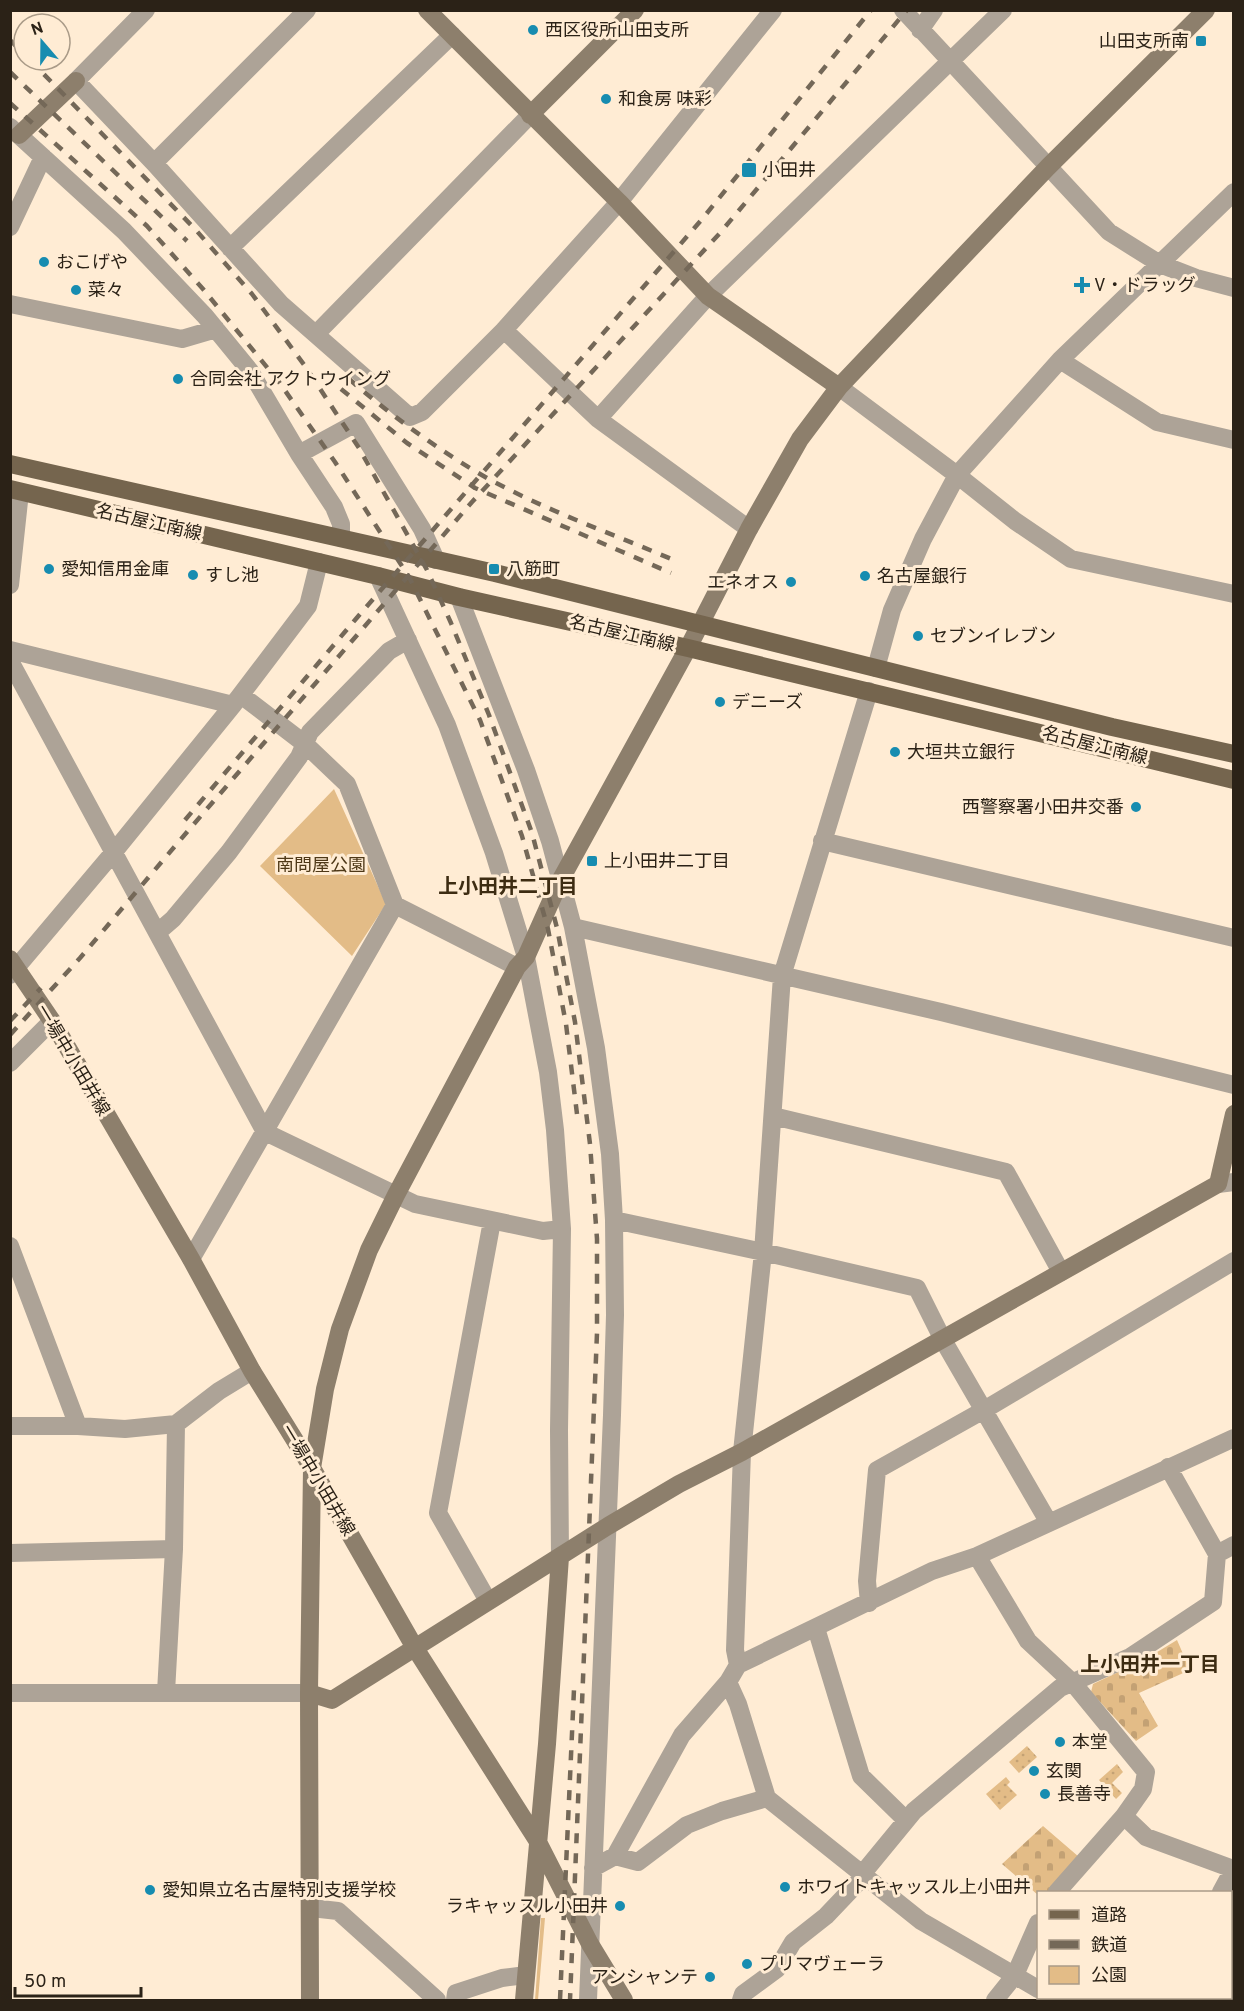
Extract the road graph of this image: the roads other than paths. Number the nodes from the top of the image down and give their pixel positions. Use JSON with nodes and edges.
{"nodes":[{"id":1,"x":146,"y":10,"type":"edge"},
{"id":2,"x":307,"y":10,"type":"edge"},
{"id":3,"x":427,"y":10,"type":"edge"},
{"id":4,"x":635,"y":10,"type":"edge"},
{"id":5,"x":773,"y":10,"type":"edge"},
{"id":6,"x":903,"y":10,"type":"edge"},
{"id":7,"x":934,"y":10,"type":"edge"},
{"id":8,"x":1003,"y":10,"type":"edge"},
{"id":9,"x":1206,"y":10,"type":"edge"},
{"id":10,"x":921,"y":30,"type":"junction"},
{"id":11,"x":452,"y":34,"type":"junction"},
{"id":12,"x":952,"y":61,"type":"junction"},
{"id":13,"x":76,"y":81,"type":"junction"},
{"id":14,"x":530,"y":115,"type":"junction"},
{"id":15,"x":15,"y":131,"type":"edge"},
{"id":16,"x":43,"y":157,"type":"junction"},
{"id":17,"x":154,"y":163,"type":"junction"},
{"id":18,"x":1048,"y":167,"type":"junction"},
{"id":19,"x":1233,"y":192,"type":"edge"},
{"id":20,"x":619,"y":202,"type":"junction"},
{"id":21,"x":10,"y":227,"type":"edge"},
{"id":22,"x":230,"y":248,"type":"junction"},
{"id":23,"x":1160,"y":264,"type":"junction"},
{"id":24,"x":1233,"y":288,"type":"edge"},
{"id":25,"x":708,"y":296,"type":"junction"},
{"id":26,"x":10,"y":304,"type":"edge"},
{"id":27,"x":216,"y":329,"type":"junction"},
{"id":28,"x":504,"y":330,"type":"junction"},
{"id":29,"x":316,"y":334,"type":"junction"},
{"id":30,"x":1060,"y":360,"type":"junction"},
{"id":31,"x":839,"y":387,"type":"junction"},
{"id":32,"x":598,"y":419,"type":"junction"},
{"id":33,"x":1233,"y":440,"type":"edge"},
{"id":34,"x":299,"y":454,"type":"junction"},
{"id":35,"x":10,"y":464,"type":"edge"},
{"id":36,"x":957,"y":475,"type":"junction"},
{"id":37,"x":15,"y":491,"type":"edge"},
{"id":38,"x":749,"y":529,"type":"junction"},
{"id":39,"x":341,"y":538,"type":"junction"},
{"id":40,"x":436,"y":560,"type":"junction"},
{"id":41,"x":319,"y":562,"type":"junction"},
{"id":42,"x":378,"y":576,"type":"junction"},
{"id":43,"x":10,"y":585,"type":"edge"},
{"id":44,"x":1233,"y":594,"type":"edge"},
{"id":45,"x":459,"y":597,"type":"junction"},
{"id":46,"x":701,"y":624,"type":"junction"},
{"id":47,"x":408,"y":640,"type":"junction"},
{"id":48,"x":688,"y":648,"type":"junction"},
{"id":49,"x":10,"y":650,"type":"edge"},
{"id":50,"x":10,"y":661,"type":"edge"},
{"id":51,"x":876,"y":668,"type":"junction"},
{"id":52,"x":869,"y":691,"type":"junction"},
{"id":53,"x":237,"y":700,"type":"junction"},
{"id":54,"x":305,"y":744,"type":"junction"},
{"id":55,"x":1233,"y":754,"type":"edge"},
{"id":56,"x":1233,"y":780,"type":"edge"},
{"id":57,"x":822,"y":841,"type":"junction"},
{"id":58,"x":113,"y":853,"type":"junction"},
{"id":59,"x":560,"y":881,"type":"junction"},
{"id":60,"x":395,"y":905,"type":"junction"},
{"id":61,"x":573,"y":927,"type":"junction"},
{"id":62,"x":158,"y":932,"type":"junction"},
{"id":63,"x":1233,"y":938,"type":"edge"},
{"id":64,"x":521,"y":962,"type":"junction"},
{"id":65,"x":12,"y":967,"type":"edge"},
{"id":66,"x":782,"y":976,"type":"junction"},
{"id":67,"x":52,"y":1021,"type":"junction"},
{"id":68,"x":10,"y":1064,"type":"edge"},
{"id":69,"x":1233,"y":1085,"type":"edge"},
{"id":70,"x":1233,"y":1114,"type":"edge"},
{"id":71,"x":773,"y":1116,"type":"junction"},
{"id":72,"x":265,"y":1132,"type":"junction"},
{"id":73,"x":1226,"y":1183,"type":"edge"},
{"id":74,"x":396,"y":1195,"type":"junction"},
{"id":75,"x":614,"y":1220,"type":"junction"},
{"id":76,"x":492,"y":1221,"type":"junction"},
{"id":77,"x":562,"y":1229,"type":"junction"},
{"id":78,"x":11,"y":1247,"type":"edge"},
{"id":79,"x":763,"y":1252,"type":"junction"},
{"id":80,"x":191,"y":1259,"type":"junction"},
{"id":81,"x":1233,"y":1261,"type":"edge"},
{"id":82,"x":1061,"y":1272,"type":"junction"},
{"id":83,"x":943,"y":1340,"type":"junction"},
{"id":84,"x":252,"y":1371,"type":"junction"},
{"id":85,"x":984,"y":1410,"type":"junction"},
{"id":86,"x":176,"y":1424,"type":"junction"},
{"id":87,"x":10,"y":1426,"type":"edge"},
{"id":88,"x":78,"y":1426,"type":"junction"},
{"id":89,"x":1233,"y":1438,"type":"edge"},
{"id":90,"x":742,"y":1452,"type":"junction"},
{"id":91,"x":1168,"y":1467,"type":"junction"},
{"id":92,"x":312,"y":1468,"type":"junction"},
{"id":93,"x":1049,"y":1523,"type":"junction"},
{"id":94,"x":608,"y":1526,"type":"junction"},
{"id":95,"x":174,"y":1549,"type":"junction"},
{"id":96,"x":1225,"y":1549,"type":"edge"},
{"id":97,"x":10,"y":1552,"type":"edge"},
{"id":98,"x":977,"y":1556,"type":"junction"},
{"id":99,"x":560,"y":1557,"type":"junction"},
{"id":100,"x":488,"y":1601,"type":"junction"},
{"id":101,"x":869,"y":1603,"type":"junction"},
{"id":102,"x":816,"y":1628,"type":"junction"},
{"id":103,"x":415,"y":1648,"type":"junction"},
{"id":104,"x":738,"y":1665,"type":"junction"},
{"id":105,"x":728,"y":1682,"type":"junction"},
{"id":106,"x":1073,"y":1683,"type":"junction"},
{"id":107,"x":166,"y":1692,"type":"junction"},
{"id":108,"x":10,"y":1693,"type":"edge"},
{"id":109,"x":309,"y":1693,"type":"junction"},
{"id":110,"x":767,"y":1798,"type":"junction"},
{"id":111,"x":1125,"y":1816,"type":"junction"},
{"id":112,"x":906,"y":1820,"type":"junction"},
{"id":113,"x":537,"y":1840,"type":"junction"},
{"id":114,"x":615,"y":1856,"type":"junction"},
{"id":115,"x":593,"y":1868,"type":"junction"},
{"id":116,"x":1233,"y":1868,"type":"edge"},
{"id":117,"x":864,"y":1874,"type":"junction"},
{"id":118,"x":1059,"y":1891,"type":"edge"},
{"id":119,"x":1222,"y":1891,"type":"edge"},
{"id":120,"x":311,"y":1908,"type":"junction"},
{"id":121,"x":1037,"y":1925,"type":"edge"},
{"id":122,"x":590,"y":1944,"type":"junction"},
{"id":123,"x":526,"y":1975,"type":"junction"},
{"id":124,"x":1015,"y":1976,"type":"junction"},
{"id":125,"x":1037,"y":1988,"type":"edge"},
{"id":126,"x":310,"y":2001,"type":"edge"},
{"id":127,"x":437,"y":2001,"type":"edge"},
{"id":128,"x":454,"y":2001,"type":"edge"},
{"id":129,"x":524,"y":2001,"type":"edge"},
{"id":130,"x":588,"y":2001,"type":"edge"},
{"id":131,"x":624,"y":2001,"type":"edge"},
{"id":132,"x":741,"y":2001,"type":"edge"},
{"id":133,"x":995,"y":2001,"type":"edge"}],
"edges":[{"from":1,"to":13,"type":"street"},
{"from":2,"to":17,"type":"street"},
{"from":3,"to":11,"type":"street"},
{"from":4,"to":14,"type":"street"},
{"from":5,"to":20,"type":"street"},
{"from":6,"to":10,"type":"street"},
{"from":7,"to":10,"type":"street"},
{"from":8,"to":12,"type":"street"},
{"from":9,"to":18,"type":"street"},
{"from":10,"to":12,"type":"street"},
{"from":11,"to":14,"type":"street"},
{"from":11,"to":22,"type":"street"},
{"from":12,"to":18,"type":"street"},
{"from":12,"to":25,"type":"street"},
{"from":13,"to":15,"type":"street"},
{"from":13,"to":17,"type":"street"},
{"from":14,"to":20,"type":"street"},
{"from":14,"to":29,"type":"street"},
{"from":15,"to":16,"type":"street"},
{"from":16,"to":21,"type":"street"},
{"from":16,"to":27,"type":"street"},
{"from":17,"to":22,"type":"street"},
{"from":18,"to":23,"type":"street"},
{"from":18,"to":31,"type":"street"},
{"from":19,"to":23,"type":"street"},
{"from":20,"to":25,"type":"street"},
{"from":20,"to":28,"type":"street"},
{"from":22,"to":29,"type":"street"},
{"from":23,"to":24,"type":"street"},
{"from":23,"to":30,"type":"street"},
{"from":25,"to":31,"type":"street"},
{"from":25,"to":32,"type":"street"},
{"from":26,"to":27,"type":"street"},
{"from":27,"to":34,"type":"street"},
{"from":28,"to":29,"type":"street"},
{"from":28,"to":32,"type":"street"},
{"from":30,"to":33,"type":"street"},
{"from":30,"to":36,"type":"street"},
{"from":31,"to":36,"type":"street"},
{"from":31,"to":38,"type":"street"},
{"from":32,"to":38,"type":"street"},
{"from":34,"to":39,"type":"street"},
{"from":34,"to":40,"type":"street"},
{"from":35,"to":39,"type":"main road","name":"名古屋江南線"},
{"from":36,"to":44,"type":"street"},
{"from":36,"to":51,"type":"street"},
{"from":37,"to":41,"type":"main road","name":"名古屋江南線"},
{"from":37,"to":43,"type":"street"},
{"from":38,"to":46,"type":"street"},
{"from":39,"to":40,"type":"main road","name":"名古屋江南線"},
{"from":40,"to":46,"type":"main road","name":"名古屋江南線"},
{"from":41,"to":42,"type":"main road","name":"名古屋江南線"},
{"from":41,"to":53,"type":"street"},
{"from":42,"to":45,"type":"main road","name":"名古屋江南線"},
{"from":42,"to":47,"type":"street"},
{"from":45,"to":48,"type":"main road","name":"名古屋江南線"},
{"from":45,"to":59,"type":"street"},
{"from":46,"to":48,"type":"street"},
{"from":46,"to":51,"type":"main road","name":"名古屋江南線"},
{"from":47,"to":54,"type":"street"},
{"from":47,"to":64,"type":"street"},
{"from":48,"to":52,"type":"main road","name":"名古屋江南線"},
{"from":48,"to":59,"type":"street"},
{"from":49,"to":53,"type":"street"},
{"from":50,"to":58,"type":"street"},
{"from":51,"to":55,"type":"main road","name":"名古屋江南線"},
{"from":52,"to":56,"type":"main road","name":"名古屋江南線"},
{"from":52,"to":57,"type":"street"},
{"from":53,"to":54,"type":"street"},
{"from":53,"to":58,"type":"street"},
{"from":54,"to":60,"type":"street"},
{"from":54,"to":62,"type":"street"},
{"from":57,"to":63,"type":"street"},
{"from":57,"to":66,"type":"street"},
{"from":58,"to":62,"type":"street"},
{"from":58,"to":65,"type":"street"},
{"from":59,"to":61,"type":"street"},
{"from":59,"to":64,"type":"street"},
{"from":60,"to":64,"type":"street"},
{"from":60,"to":72,"type":"street"},
{"from":61,"to":66,"type":"street"},
{"from":61,"to":75,"type":"street"},
{"from":62,"to":72,"type":"street"},
{"from":64,"to":74,"type":"street"},
{"from":64,"to":77,"type":"street"},
{"from":65,"to":67,"type":"street","name":"一場中小田井線"},
{"from":66,"to":69,"type":"street"},
{"from":66,"to":71,"type":"street"},
{"from":67,"to":68,"type":"street"},
{"from":67,"to":80,"type":"street","name":"一場中小田井線"},
{"from":70,"to":73,"type":"street"},
{"from":71,"to":79,"type":"street"},
{"from":71,"to":82,"type":"street"},
{"from":72,"to":74,"type":"street"},
{"from":72,"to":80,"type":"street"},
{"from":73,"to":82,"type":"street"},
{"from":74,"to":76,"type":"street"},
{"from":74,"to":92,"type":"street"},
{"from":75,"to":79,"type":"street"},
{"from":75,"to":94,"type":"street"},
{"from":76,"to":77,"type":"street"},
{"from":76,"to":100,"type":"street"},
{"from":77,"to":99,"type":"street"},
{"from":78,"to":88,"type":"street"},
{"from":79,"to":83,"type":"street"},
{"from":79,"to":90,"type":"street"},
{"from":80,"to":84,"type":"street","name":"一場中小田井線"},
{"from":81,"to":85,"type":"street"},
{"from":82,"to":83,"type":"street"},
{"from":83,"to":85,"type":"street"},
{"from":83,"to":90,"type":"street"},
{"from":84,"to":86,"type":"street"},
{"from":84,"to":92,"type":"street","name":"一場中小田井線"},
{"from":85,"to":93,"type":"street"},
{"from":85,"to":101,"type":"street"},
{"from":86,"to":88,"type":"street"},
{"from":86,"to":95,"type":"street"},
{"from":87,"to":88,"type":"street"},
{"from":89,"to":91,"type":"street"},
{"from":90,"to":94,"type":"street"},
{"from":90,"to":104,"type":"street"},
{"from":91,"to":93,"type":"street"},
{"from":91,"to":96,"type":"street"},
{"from":92,"to":103,"type":"street","name":"一場中小田井線"},
{"from":92,"to":109,"type":"street"},
{"from":93,"to":98,"type":"street"},
{"from":94,"to":99,"type":"street"},
{"from":94,"to":115,"type":"street"},
{"from":95,"to":97,"type":"street"},
{"from":95,"to":107,"type":"street"},
{"from":96,"to":106,"type":"street"},
{"from":98,"to":101,"type":"street"},
{"from":98,"to":106,"type":"street"},
{"from":99,"to":100,"type":"street"},
{"from":99,"to":113,"type":"street"},
{"from":100,"to":103,"type":"street"},
{"from":101,"to":102,"type":"street"},
{"from":102,"to":104,"type":"street"},
{"from":102,"to":112,"type":"street"},
{"from":103,"to":109,"type":"street"},
{"from":103,"to":113,"type":"street","name":"一場中小田井線"},
{"from":104,"to":105,"type":"street"},
{"from":105,"to":110,"type":"street"},
{"from":105,"to":114,"type":"street"},
{"from":106,"to":111,"type":"street"},
{"from":106,"to":112,"type":"street"},
{"from":107,"to":108,"type":"street"},
{"from":107,"to":109,"type":"street"},
{"from":109,"to":120,"type":"street"},
{"from":110,"to":114,"type":"street"},
{"from":110,"to":117,"type":"street"},
{"from":111,"to":116,"type":"street"},
{"from":111,"to":118,"type":"street"},
{"from":112,"to":117,"type":"street"},
{"from":113,"to":122,"type":"street","name":"一場中小田井線"},
{"from":113,"to":123,"type":"street"},
{"from":114,"to":115,"type":"street"},
{"from":115,"to":122,"type":"street"},
{"from":116,"to":119,"type":"street"},
{"from":117,"to":124,"type":"street"},
{"from":117,"to":132,"type":"street"},
{"from":120,"to":126,"type":"street"},
{"from":120,"to":127,"type":"street"},
{"from":121,"to":124,"type":"street"},
{"from":122,"to":130,"type":"street"},
{"from":122,"to":131,"type":"street","name":"一場中小田井線"},
{"from":123,"to":128,"type":"street"},
{"from":123,"to":129,"type":"street"},
{"from":124,"to":125,"type":"street"},
{"from":124,"to":133,"type":"street"}]}
